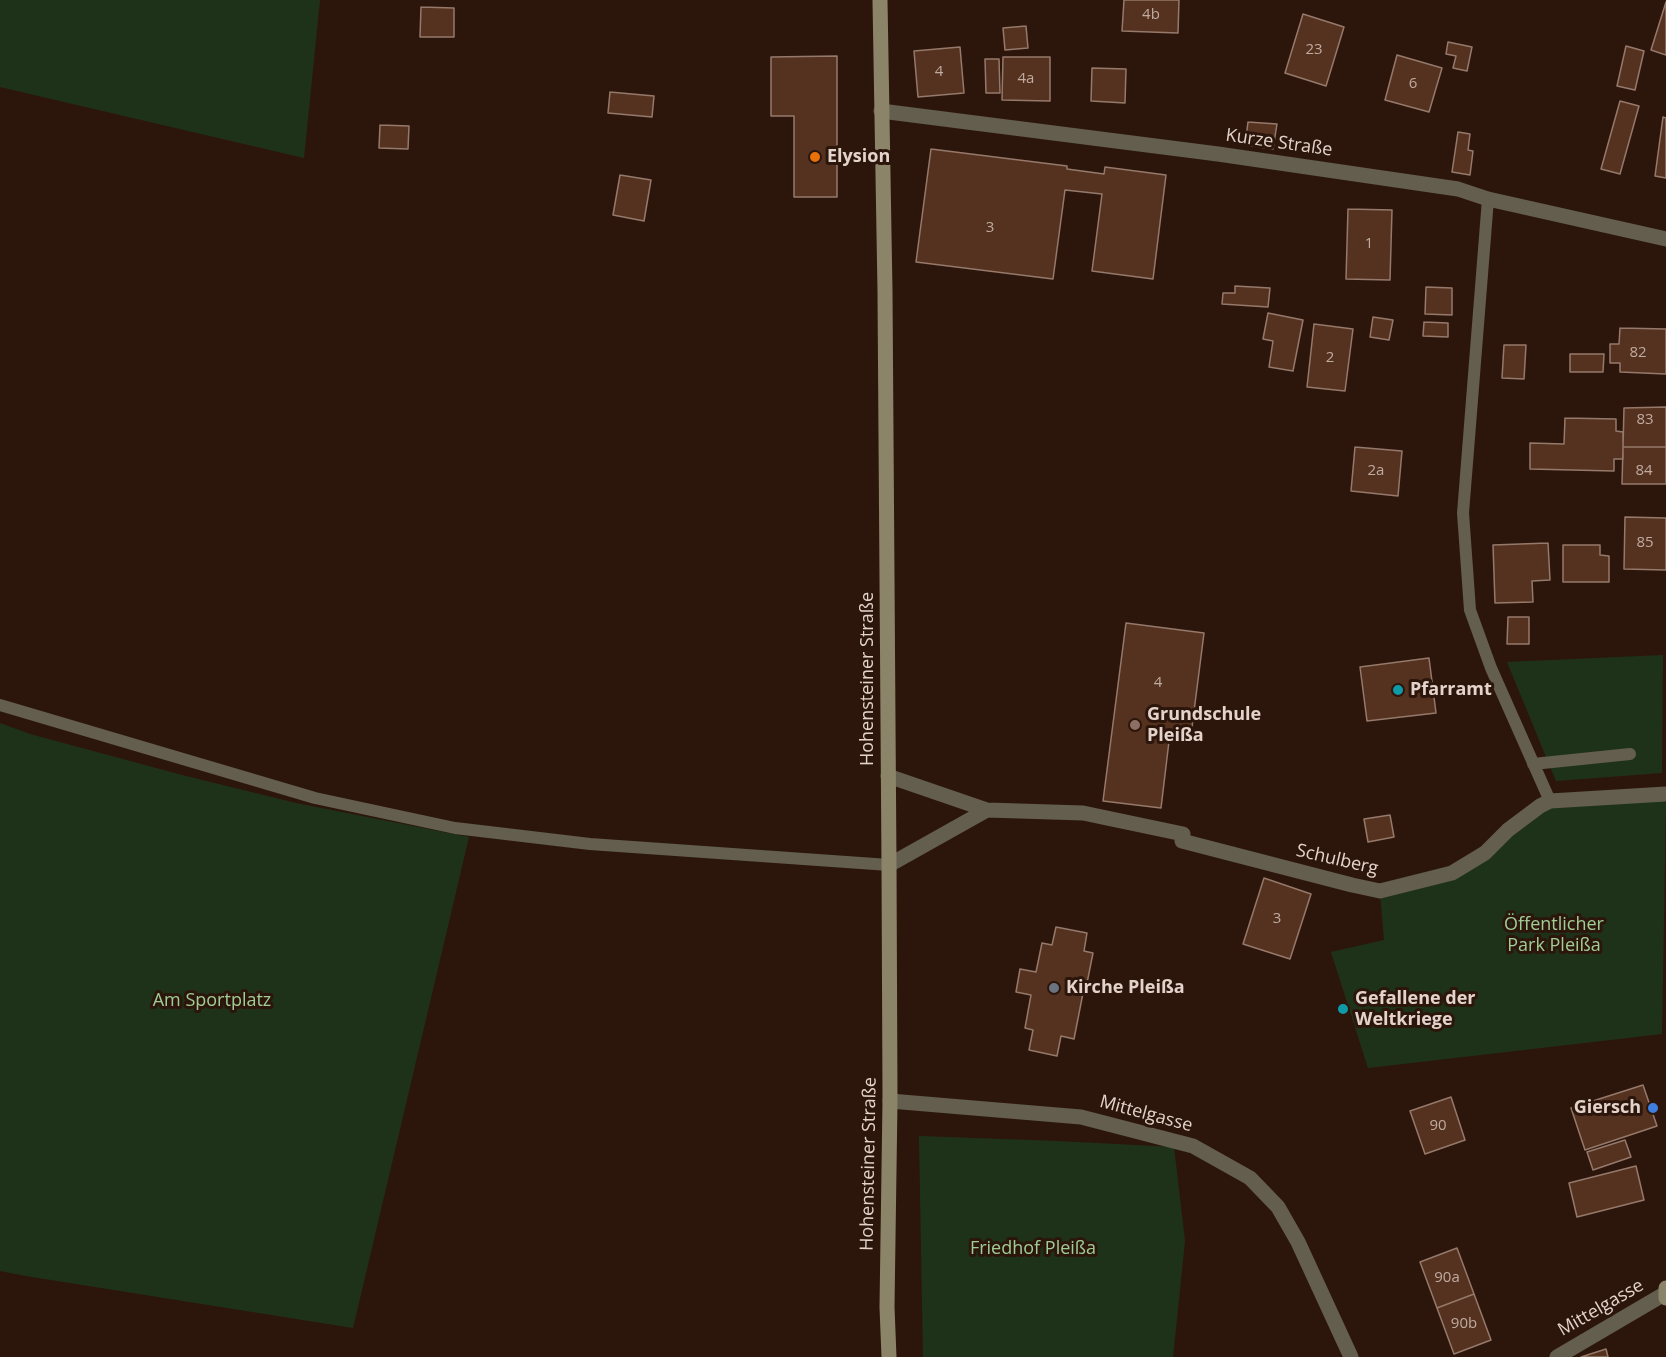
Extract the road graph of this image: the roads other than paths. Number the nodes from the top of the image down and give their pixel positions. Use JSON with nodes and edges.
{"nodes":[{"id":1,"x":880,"y":0,"type":"edge"},
{"id":2,"x":881,"y":111,"type":"junction"},
{"id":3,"x":1488,"y":199,"type":"junction"},
{"id":4,"x":1666,"y":239,"type":"edge"},
{"id":5,"x":0,"y":705,"type":"edge"},
{"id":6,"x":1630,"y":754,"type":"dead end"},
{"id":7,"x":1533,"y":764,"type":"junction"},
{"id":8,"x":888,"y":776,"type":"junction"},
{"id":9,"x":1666,"y":794,"type":"edge"},
{"id":10,"x":1550,"y":801,"type":"junction"},
{"id":11,"x":987,"y":810,"type":"junction"},
{"id":12,"x":890,"y":865,"type":"junction"},
{"id":13,"x":890,"y":1101,"type":"junction"},
{"id":14,"x":1666,"y":1287,"type":"edge"},
{"id":15,"x":1666,"y":1293,"type":"edge"},
{"id":16,"x":1666,"y":1298,"type":"edge"},
{"id":17,"x":889,"y":1357,"type":"edge"},
{"id":18,"x":1351,"y":1357,"type":"edge"},
{"id":19,"x":1557,"y":1357,"type":"edge"}],
"edges":[{"from":1,"to":2,"type":"main road","name":"Hohensteiner Straße"},
{"from":2,"to":3,"type":"street","name":"Kurze Straße"},
{"from":2,"to":8,"type":"main road","name":"Hohensteiner Straße"},
{"from":3,"to":4,"type":"street","name":"Kurze Straße"},
{"from":3,"to":7,"type":"lane"},
{"from":5,"to":12,"type":"lane"},
{"from":6,"to":7,"type":"lane"},
{"from":7,"to":10,"type":"lane"},
{"from":8,"to":11,"type":"street","name":"Schulberg"},
{"from":8,"to":12,"type":"main road","name":"Hohensteiner Straße"},
{"from":9,"to":10,"type":"street","name":"Schulberg"},
{"from":10,"to":11,"type":"street","name":"Schulberg"},
{"from":11,"to":12,"type":"street"},
{"from":12,"to":13,"type":"main road","name":"Hohensteiner Straße"},
{"from":13,"to":17,"type":"main road","name":"Hohensteiner Straße"},
{"from":13,"to":18,"type":"street","name":"Mittelgasse"},
{"from":14,"to":15,"type":"main road"},
{"from":15,"to":16,"type":"main road"},
{"from":15,"to":19,"type":"street","name":"Mittelgasse"}]}
